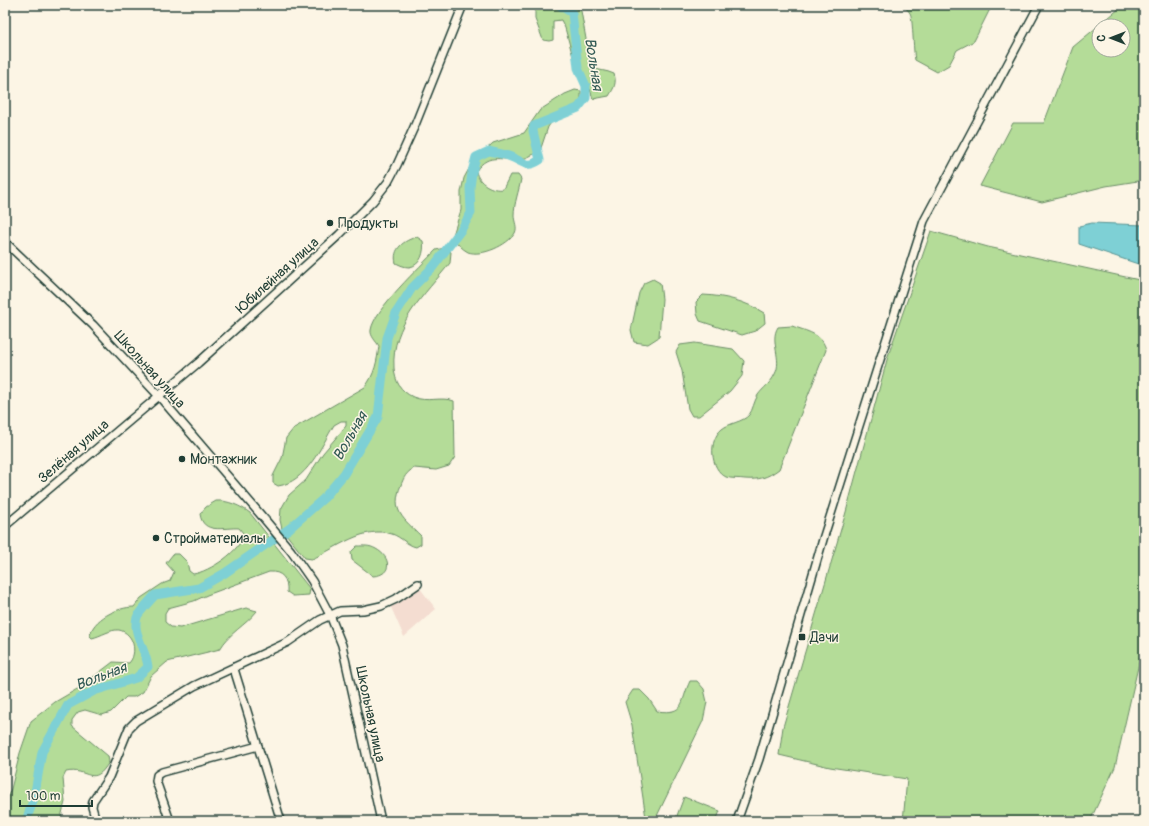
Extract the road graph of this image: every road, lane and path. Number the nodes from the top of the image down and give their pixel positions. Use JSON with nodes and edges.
{"nodes":[{"id":1,"x":463,"y":5,"type":"edge"},
{"id":2,"x":1039,"y":5,"type":"edge"},
{"id":3,"x":5,"y":242,"type":"edge"},
{"id":4,"x":158,"y":395,"type":"junction"},
{"id":5,"x":5,"y":526,"type":"edge"},
{"id":6,"x":418,"y":584,"type":"dead end"},
{"id":7,"x":330,"y":615,"type":"junction"},
{"id":8,"x":234,"y":669,"type":"junction"},
{"id":9,"x":258,"y":746,"type":"junction"},
{"id":10,"x":96,"y":821,"type":"edge"},
{"id":11,"x":170,"y":821,"type":"edge"},
{"id":12,"x":281,"y":821,"type":"edge"},
{"id":13,"x":381,"y":821,"type":"edge"},
{"id":14,"x":737,"y":821,"type":"edge"}],
"edges":[{"from":1,"to":4,"type":"street","name":"Юбилейная улица"},
{"from":2,"to":14,"type":"street"},
{"from":3,"to":4,"type":"street","name":"Школьная улица"},
{"from":4,"to":5,"type":"street","name":"Зелёная улица"},
{"from":4,"to":7,"type":"street","name":"Школьная улица"},
{"from":6,"to":7,"type":"street"},
{"from":7,"to":8,"type":"street"},
{"from":7,"to":13,"type":"street","name":"Школьная улица"},
{"from":8,"to":9,"type":"street"},
{"from":8,"to":10,"type":"street"},
{"from":9,"to":11,"type":"street"},
{"from":9,"to":12,"type":"street"}]}
